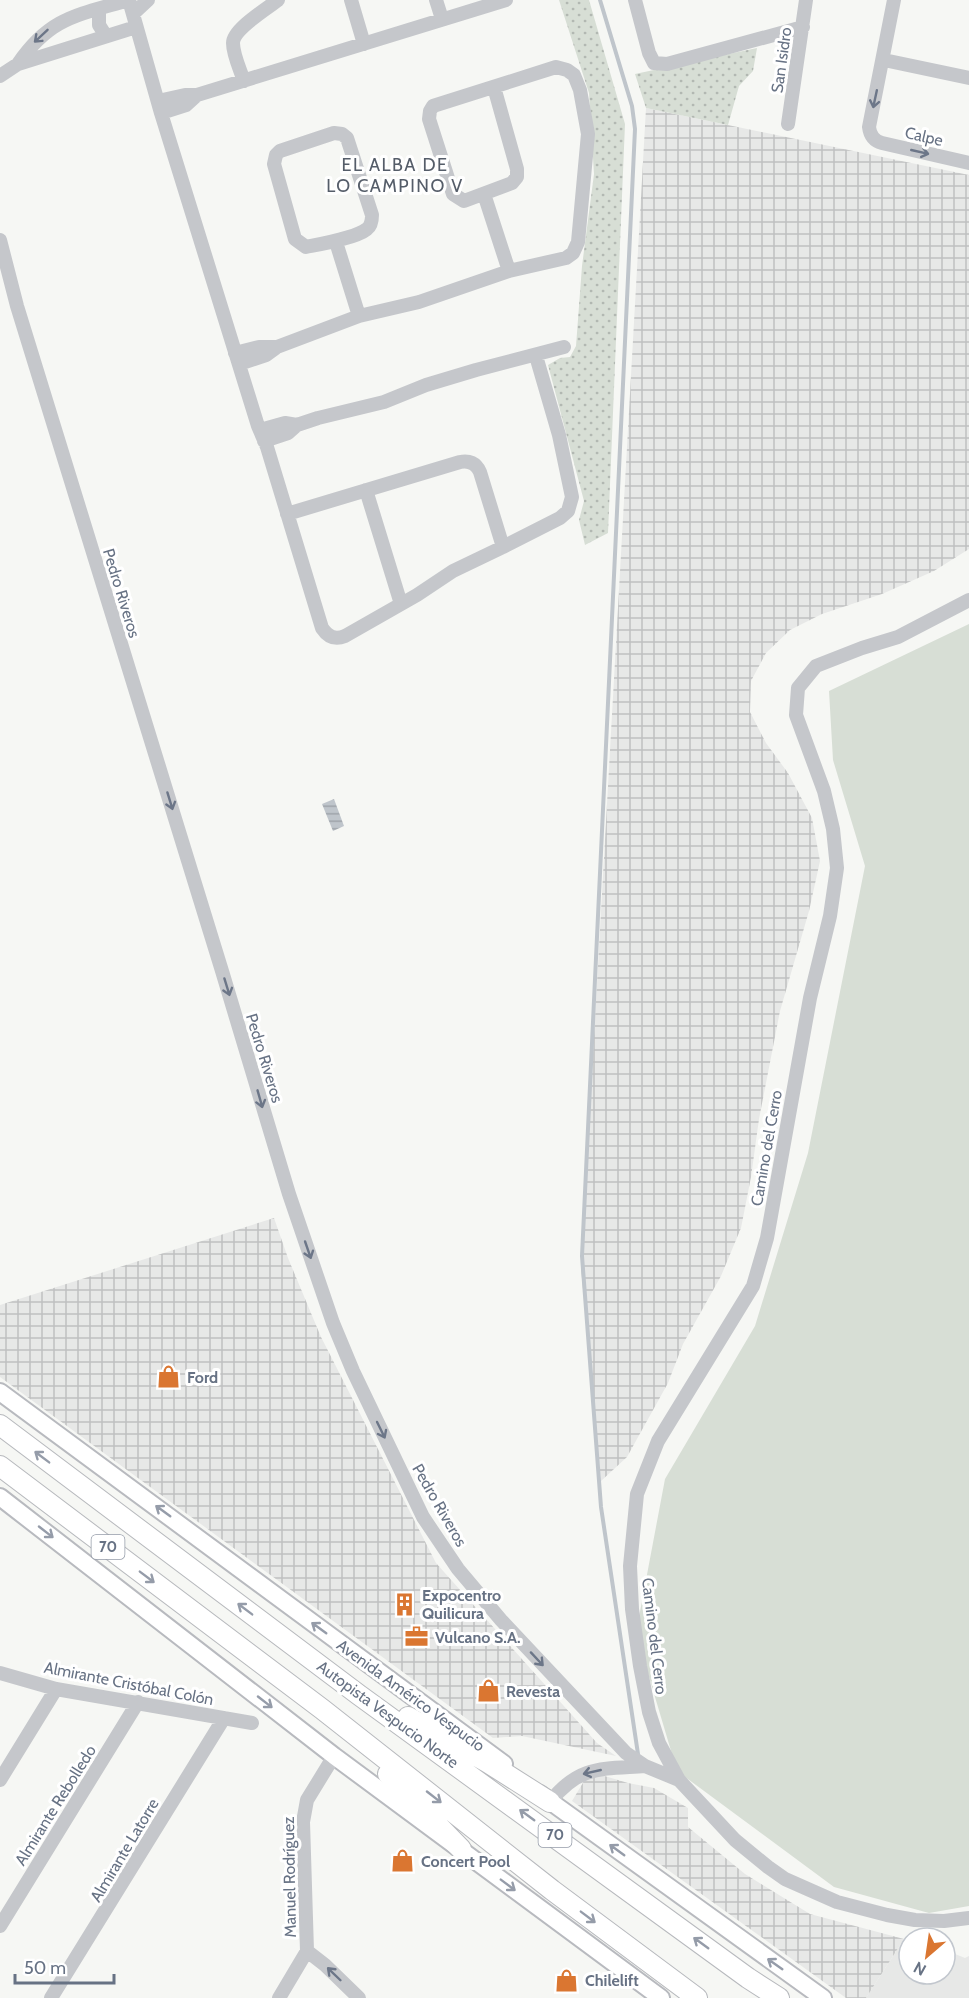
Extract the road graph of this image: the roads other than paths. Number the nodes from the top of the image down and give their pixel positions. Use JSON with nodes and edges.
{"nodes":[{"id":1,"x":148,"y":0,"type":"edge"},
{"id":2,"x":278,"y":0,"type":"edge"},
{"id":3,"x":351,"y":0,"type":"edge"},
{"id":4,"x":436,"y":0,"type":"edge"},
{"id":5,"x":506,"y":0,"type":"edge"},
{"id":6,"x":635,"y":0,"type":"edge"},
{"id":7,"x":806,"y":0,"type":"edge"},
{"id":8,"x":894,"y":0,"type":"edge"},
{"id":9,"x":99,"y":9,"type":"junction"},
{"id":10,"x":132,"y":10,"type":"edge"},
{"id":11,"x":442,"y":19,"type":"junction"},
{"id":12,"x":803,"y":27,"type":"junction"},
{"id":13,"x":106,"y":36,"type":"junction"},
{"id":14,"x":364,"y":44,"type":"junction"},
{"id":15,"x":884,"y":60,"type":"junction"},
{"id":16,"x":18,"y":64,"type":"junction"},
{"id":17,"x":0,"y":76,"type":"edge"},
{"id":18,"x":969,"y":78,"type":"edge"},
{"id":19,"x":244,"y":81,"type":"junction"},
{"id":20,"x":494,"y":87,"type":"junction"},
{"id":21,"x":159,"y":107,"type":"junction"},
{"id":22,"x":788,"y":124,"type":"dead end"},
{"id":23,"x":969,"y":163,"type":"edge"},
{"id":24,"x":484,"y":194,"type":"junction"},
{"id":25,"x":0,"y":240,"type":"edge"},
{"id":26,"x":336,"y":242,"type":"junction"},
{"id":27,"x":509,"y":271,"type":"junction"},
{"id":28,"x":359,"y":316,"type":"junction"},
{"id":29,"x":564,"y":347,"type":"dead end"},
{"id":30,"x":536,"y":356,"type":"junction"},
{"id":31,"x":237,"y":358,"type":"junction"},
{"id":32,"x":262,"y":436,"type":"junction"},
{"id":33,"x":366,"y":490,"type":"junction"},
{"id":34,"x":287,"y":514,"type":"junction"},
{"id":35,"x":503,"y":548,"type":"junction"},
{"id":36,"x":969,"y":600,"type":"edge"},
{"id":37,"x":401,"y":604,"type":"junction"},
{"id":38,"x":0,"y":1392,"type":"edge"},
{"id":39,"x":0,"y":1425,"type":"edge"},
{"id":40,"x":0,"y":1466,"type":"edge"},
{"id":41,"x":0,"y":1497,"type":"edge"},
{"id":42,"x":0,"y":1673,"type":"edge"},
{"id":43,"x":56,"y":1689,"type":"junction"},
{"id":44,"x":359,"y":1695,"type":"junction"},
{"id":45,"x":138,"y":1702,"type":"junction"},
{"id":46,"x":322,"y":1709,"type":"junction"},
{"id":47,"x":224,"y":1718,"type":"junction"},
{"id":48,"x":252,"y":1723,"type":"dead end"},
{"id":49,"x":334,"y":1756,"type":"junction"},
{"id":50,"x":645,"y":1766,"type":"junction"},
{"id":51,"x":679,"y":1779,"type":"junction"},
{"id":52,"x":0,"y":1780,"type":"edge"},
{"id":53,"x":550,"y":1802,"type":"junction"},
{"id":54,"x":461,"y":1849,"type":"junction"},
{"id":55,"x":969,"y":1918,"type":"edge"},
{"id":56,"x":0,"y":1926,"type":"edge"},
{"id":57,"x":307,"y":1951,"type":"junction"},
{"id":58,"x":51,"y":1998,"type":"edge"},
{"id":59,"x":279,"y":1998,"type":"edge"},
{"id":60,"x":359,"y":1998,"type":"edge"},
{"id":61,"x":661,"y":1998,"type":"edge"},
{"id":62,"x":697,"y":1998,"type":"edge"},
{"id":63,"x":779,"y":1998,"type":"edge"},
{"id":64,"x":823,"y":1998,"type":"edge"}],
"edges":[{"from":1,"to":10,"type":"street"},
{"from":2,"to":19,"type":"street"},
{"from":3,"to":14,"type":"street"},
{"from":4,"to":11,"type":"street"},
{"from":5,"to":11,"type":"street"},
{"from":6,"to":12,"type":"street"},
{"from":7,"to":12,"type":"street","name":"San Isidro"},
{"from":8,"to":15,"type":"street"},
{"from":9,"to":10,"type":"street"},
{"from":9,"to":13,"type":"street"},
{"from":9,"to":16,"type":"street","one_way":true},
{"from":10,"to":13,"type":"street"},
{"from":10,"to":21,"type":"street"},
{"from":11,"to":14,"type":"street"},
{"from":12,"to":22,"type":"street","name":"San Isidro"},
{"from":13,"to":16,"type":"street"},
{"from":14,"to":19,"type":"street"},
{"from":15,"to":18,"type":"street"},
{"from":15,"to":23,"type":"street","name":"Calpe","one_way":true},
{"from":16,"to":17,"type":"street"},
{"from":19,"to":21,"type":"street"},
{"from":20,"to":24,"type":"street"},
{"from":20,"to":24,"type":"street"},
{"from":20,"to":27,"type":"street"},
{"from":21,"to":31,"type":"street"},
{"from":24,"to":27,"type":"street"},
{"from":25,"to":50,"type":"street","name":"Pedro Riveros","one_way":true},
{"from":26,"to":26,"type":"street"},
{"from":26,"to":28,"type":"street"},
{"from":27,"to":28,"type":"street"},
{"from":28,"to":31,"type":"street"},
{"from":29,"to":30,"type":"street"},
{"from":30,"to":32,"type":"street"},
{"from":30,"to":35,"type":"street"},
{"from":31,"to":32,"type":"street"},
{"from":32,"to":34,"type":"street"},
{"from":33,"to":34,"type":"street"},
{"from":33,"to":35,"type":"street"},
{"from":33,"to":37,"type":"street"},
{"from":34,"to":37,"type":"street"},
{"from":35,"to":37,"type":"street"},
{"from":36,"to":51,"type":"street","name":"Camino del Cerro"},
{"from":53,"to":38,"type":"main road","name":"Avenida Américo Vespucio","one_way":true},
{"from":44,"to":39,"type":"highway","name":"Autopista Vespucio Norte","number":"70","one_way":true},
{"from":40,"to":46,"type":"highway","name":"Autopista Vespucio Norte","number":"70","one_way":true},
{"from":41,"to":49,"type":"main road","one_way":true},
{"from":42,"to":43,"type":"street","name":"Almirante Cristóbal Colón"},
{"from":43,"to":45,"type":"street","name":"Almirante Cristóbal Colón"},
{"from":43,"to":52,"type":"street"},
{"from":44,"to":53,"type":"highway"},
{"from":63,"to":44,"type":"highway","name":"Autopista Vespucio Norte","number":"70","one_way":true},
{"from":45,"to":47,"type":"street","name":"Almirante Cristóbal Colón"},
{"from":45,"to":56,"type":"street","name":"Almirante Rebolledo"},
{"from":46,"to":54,"type":"highway"},
{"from":46,"to":62,"type":"highway","name":"Autopista Vespucio Norte","number":"70","one_way":true},
{"from":47,"to":48,"type":"street","name":"Almirante Cristóbal Colón"},
{"from":47,"to":58,"type":"street","name":"Almirante Latorre"},
{"from":49,"to":54,"type":"main road"},
{"from":49,"to":57,"type":"street","name":"Manuel Rodríguez"},
{"from":50,"to":51,"type":"street","name":"Pedro Riveros"},
{"from":50,"to":53,"type":"street","one_way":true},
{"from":51,"to":55,"type":"street"},
{"from":64,"to":53,"type":"main road","name":"Avenida Américo Vespucio","one_way":true},
{"from":54,"to":61,"type":"main road","one_way":true},
{"from":57,"to":59,"type":"street","name":"Manuel Rodríguez"},
{"from":60,"to":57,"type":"street","one_way":true}]}
